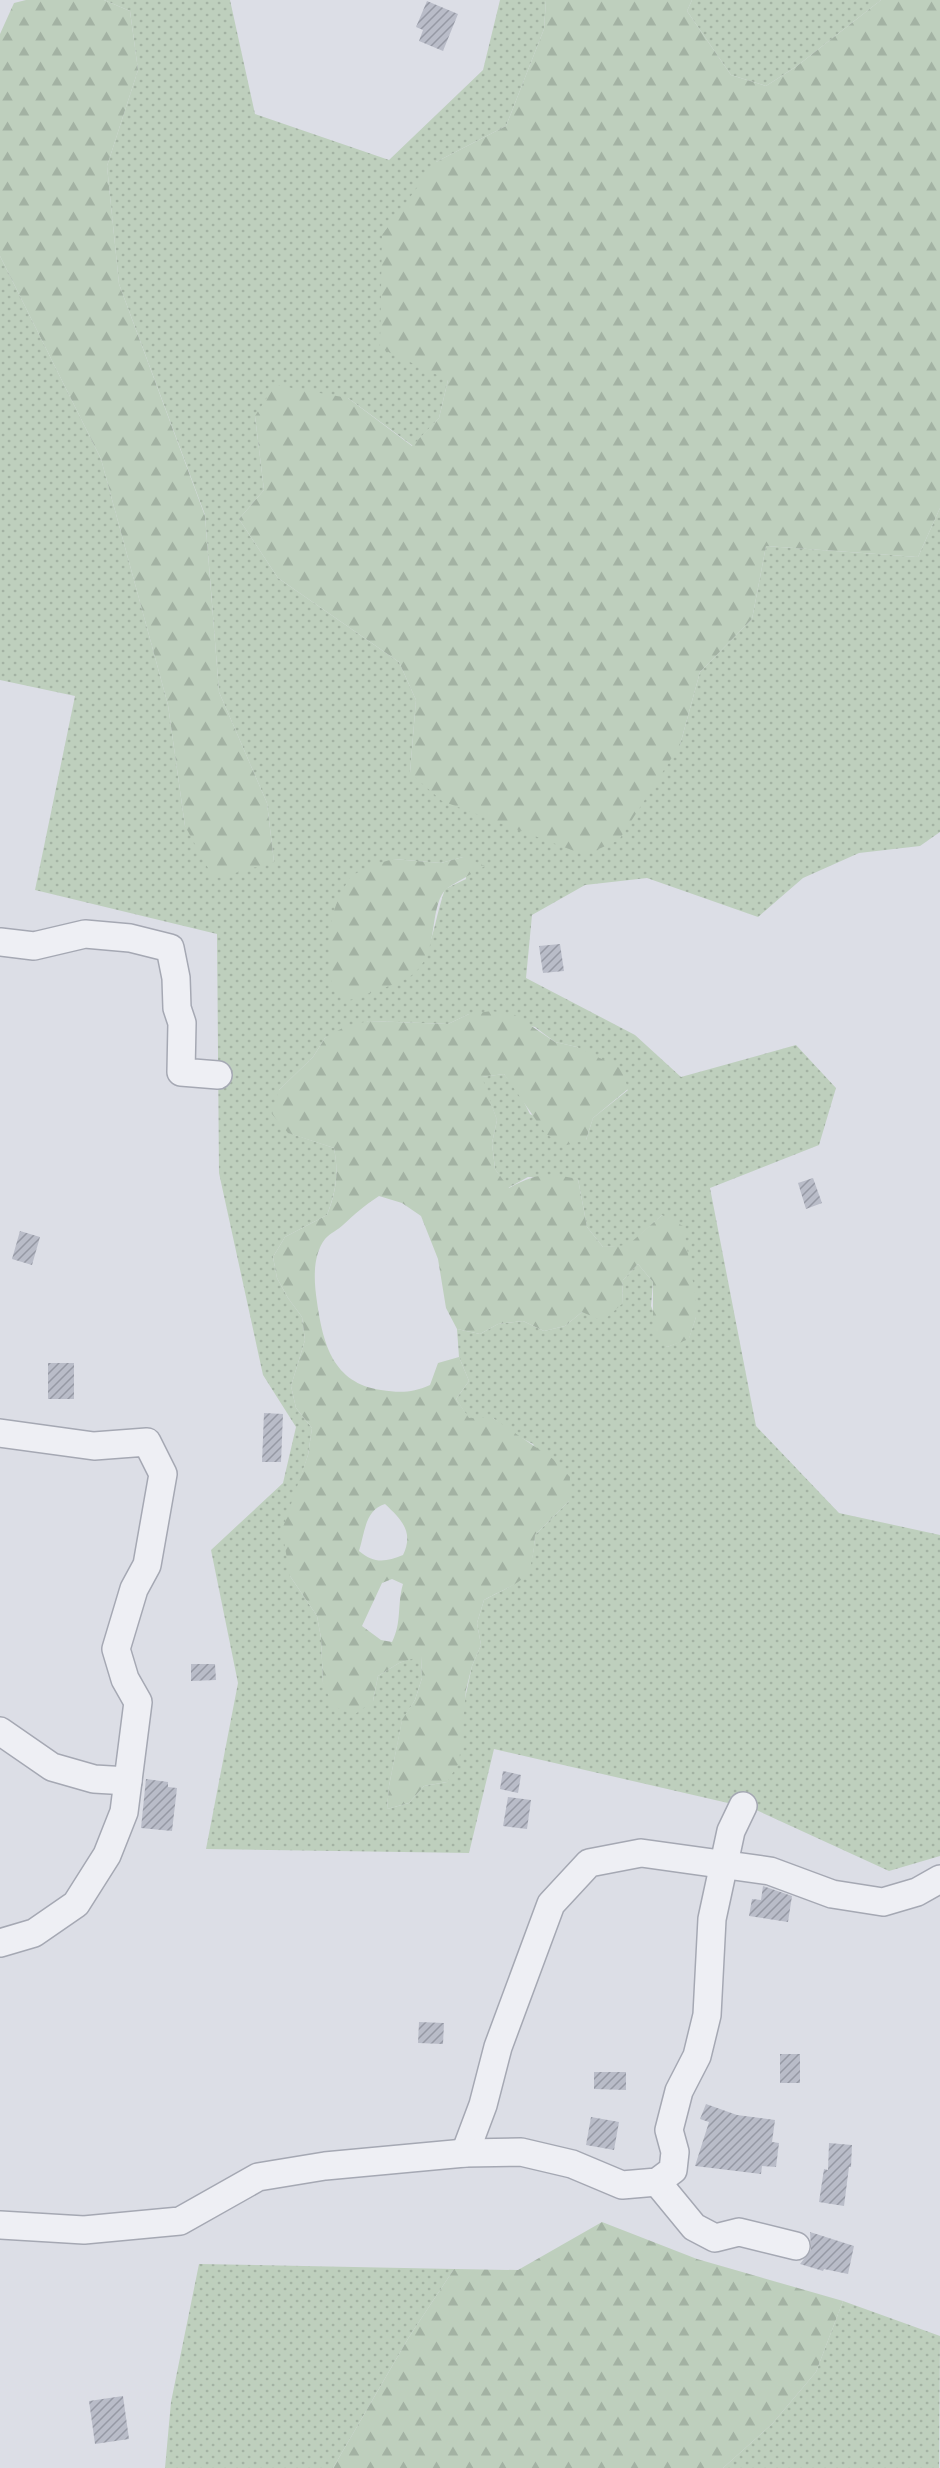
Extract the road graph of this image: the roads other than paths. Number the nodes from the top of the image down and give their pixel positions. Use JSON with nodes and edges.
{"nodes":[{"id":1,"x":0,"y":942,"type":"edge"},
{"id":2,"x":218,"y":1075,"type":"dead end"},
{"id":3,"x":0,"y":1433,"type":"edge"},
{"id":4,"x":0,"y":1731,"type":"edge"},
{"id":5,"x":128,"y":1781,"type":"junction"},
{"id":6,"x":743,"y":1806,"type":"dead end"},
{"id":7,"x":724,"y":1864,"type":"junction"},
{"id":8,"x":940,"y":1880,"type":"edge"},
{"id":9,"x":0,"y":1943,"type":"edge"},
{"id":10,"x":465,"y":2153,"type":"junction"},
{"id":11,"x":657,"y":2182,"type":"junction"},
{"id":12,"x":0,"y":2225,"type":"edge"},
{"id":13,"x":796,"y":2246,"type":"dead end"}],
"edges":[{"from":1,"to":2,"type":"street"},
{"from":3,"to":5,"type":"street"},
{"from":4,"to":5,"type":"street"},
{"from":5,"to":9,"type":"street"},
{"from":6,"to":7,"type":"street"},
{"from":7,"to":8,"type":"street"},
{"from":7,"to":10,"type":"street"},
{"from":7,"to":11,"type":"street"},
{"from":10,"to":11,"type":"street"},
{"from":10,"to":12,"type":"street"},
{"from":11,"to":13,"type":"street"}]}
